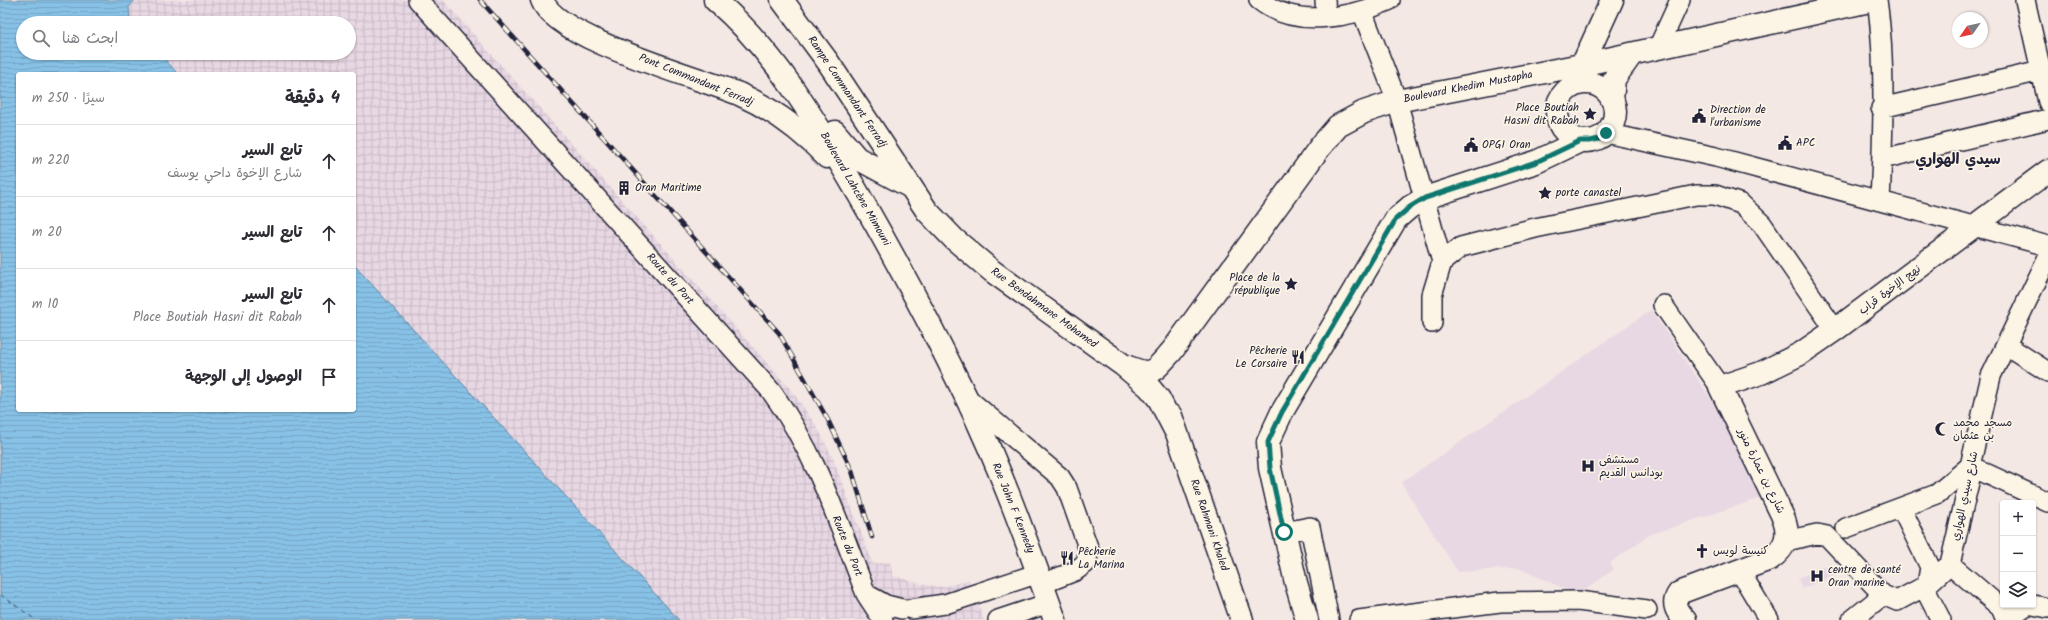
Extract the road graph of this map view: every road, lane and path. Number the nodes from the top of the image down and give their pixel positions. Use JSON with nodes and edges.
{"nodes":[{"id":1,"x":418,"y":0,"type":"edge"},
{"id":2,"x":542,"y":0,"type":"edge"},
{"id":3,"x":554,"y":0,"type":"edge"},
{"id":4,"x":715,"y":0,"type":"edge"},
{"id":5,"x":737,"y":0,"type":"edge"},
{"id":6,"x":782,"y":0,"type":"edge"},
{"id":7,"x":1259,"y":0,"type":"edge"},
{"id":8,"x":1390,"y":0,"type":"edge"},
{"id":9,"x":1612,"y":0,"type":"edge"},
{"id":10,"x":1680,"y":0,"type":"edge"},
{"id":11,"x":1876,"y":0,"type":"edge"},
{"id":12,"x":2025,"y":0,"type":"edge"},
{"id":13,"x":1326,"y":8,"type":"edge"},
{"id":14,"x":1362,"y":11,"type":"junction"},
{"id":15,"x":576,"y":30,"type":"junction"},
{"id":16,"x":1658,"y":48,"type":"junction"},
{"id":17,"x":1632,"y":54,"type":"junction"},
{"id":18,"x":1581,"y":65,"type":"junction"},
{"id":19,"x":2041,"y":71,"type":"junction"},
{"id":20,"x":1573,"y":86,"type":"junction"},
{"id":21,"x":1606,"y":93,"type":"junction"},
{"id":22,"x":1397,"y":101,"type":"junction"},
{"id":23,"x":2048,"y":102,"type":"edge"},
{"id":24,"x":1881,"y":108,"type":"junction"},
{"id":25,"x":2048,"y":118,"type":"edge"},
{"id":26,"x":1559,"y":124,"type":"junction"},
{"id":27,"x":1606,"y":133,"type":"junction"},
{"id":28,"x":1580,"y":141,"type":"junction"},
{"id":29,"x":1882,"y":159,"type":"junction"},
{"id":30,"x":1536,"y":162,"type":"junction"},
{"id":31,"x":2048,"y":171,"type":"edge"},
{"id":32,"x":910,"y":186,"type":"junction"},
{"id":33,"x":1425,"y":198,"type":"junction"},
{"id":34,"x":1880,"y":201,"type":"junction"},
{"id":35,"x":1975,"y":226,"type":"junction"},
{"id":36,"x":882,"y":234,"type":"junction"},
{"id":37,"x":2048,"y":246,"type":"edge"},
{"id":38,"x":2048,"y":257,"type":"edge"},
{"id":39,"x":1442,"y":262,"type":"junction"},
{"id":40,"x":1663,"y":305,"type":"dead end"},
{"id":41,"x":1432,"y":323,"type":"dead end"},
{"id":42,"x":1836,"y":330,"type":"junction"},
{"id":43,"x":2006,"y":345,"type":"junction"},
{"id":44,"x":1172,"y":351,"type":"junction"},
{"id":45,"x":1123,"y":365,"type":"junction"},
{"id":46,"x":2048,"y":372,"type":"edge"},
{"id":47,"x":1720,"y":387,"type":"junction"},
{"id":48,"x":967,"y":398,"type":"junction"},
{"id":49,"x":1175,"y":430,"type":"junction"},
{"id":50,"x":1970,"y":466,"type":"junction"},
{"id":51,"x":2048,"y":502,"type":"edge"},
{"id":52,"x":1901,"y":508,"type":"junction"},
{"id":53,"x":1846,"y":528,"type":"dead end"},
{"id":54,"x":1284,"y":532,"type":"junction"},
{"id":55,"x":1786,"y":541,"type":"junction"},
{"id":56,"x":1950,"y":564,"type":"junction"},
{"id":57,"x":1739,"y":570,"type":"junction"},
{"id":58,"x":1927,"y":585,"type":"junction"},
{"id":59,"x":866,"y":594,"type":"junction"},
{"id":60,"x":1046,"y":595,"type":"edge"},
{"id":61,"x":1890,"y":598,"type":"junction"},
{"id":62,"x":2036,"y":605,"type":"edge"},
{"id":63,"x":2023,"y":608,"type":"edge"},
{"id":64,"x":2048,"y":608,"type":"edge"},
{"id":65,"x":1647,"y":610,"type":"dead end"},
{"id":66,"x":907,"y":614,"type":"edge"},
{"id":67,"x":2004,"y":614,"type":"edge"},
{"id":68,"x":883,"y":620,"type":"edge"},
{"id":69,"x":998,"y":620,"type":"edge"},
{"id":70,"x":1242,"y":620,"type":"edge"},
{"id":71,"x":1307,"y":620,"type":"edge"},
{"id":72,"x":1329,"y":620,"type":"edge"},
{"id":73,"x":1359,"y":620,"type":"edge"},
{"id":74,"x":1685,"y":620,"type":"edge"},
{"id":75,"x":1769,"y":620,"type":"edge"},
{"id":76,"x":1852,"y":620,"type":"edge"},
{"id":77,"x":1941,"y":620,"type":"edge"}],
"edges":[{"from":1,"to":59,"type":"street","name":"Route du Port"},
{"from":2,"to":15,"type":"main road","name":"Pont Commandant Ferradj"},
{"from":3,"to":15,"type":"main road"},
{"from":4,"to":36,"type":"main road","name":"Boulevard Lahcène Mimouni"},
{"from":5,"to":32,"type":"main road","name":"Boulevard Lahcène Mimouni"},
{"from":6,"to":32,"type":"main road","name":"Rampe Commandant Ferradj"},
{"from":7,"to":13,"type":"street"},
{"from":8,"to":14,"type":"street"},
{"from":9,"to":18,"type":"main road"},
{"from":10,"to":16,"type":"street"},
{"from":11,"to":16,"type":"main road","name":"Boulevard Khedim Mustapha"},
{"from":11,"to":24,"type":"street"},
{"from":12,"to":19,"type":"street"},
{"from":13,"to":14,"type":"street"},
{"from":14,"to":22,"type":"street"},
{"from":15,"to":36,"type":"main road","name":"Pont Commandant Ferradj"},
{"from":16,"to":17,"type":"main road","name":"Boulevard Khedim Mustapha"},
{"from":17,"to":18,"type":"main road","name":"Boulevard Khedim Mustapha"},
{"from":17,"to":21,"type":"main road"},
{"from":18,"to":20,"type":"main road"},
{"from":18,"to":21,"type":"main road"},
{"from":18,"to":22,"type":"main road","name":"Boulevard Khedim Mustapha"},
{"from":19,"to":23,"type":"street"},
{"from":19,"to":24,"type":"street"},
{"from":20,"to":21,"type":"main road"},
{"from":20,"to":26,"type":"main road"},
{"from":21,"to":27,"type":"main road"},
{"from":22,"to":33,"type":"street"},
{"from":22,"to":44,"type":"main road","name":"Boulevard Khedim Mustapha"},
{"from":24,"to":29,"type":"street"},
{"from":25,"to":29,"type":"street"},
{"from":26,"to":28,"type":"main road"},
{"from":26,"to":30,"type":"main road"},
{"from":27,"to":28,"type":"main road"},
{"from":27,"to":34,"type":"street"},
{"from":28,"to":30,"type":"main road"},
{"from":29,"to":34,"type":"street"},
{"from":30,"to":33,"type":"main road"},
{"from":31,"to":35,"type":"main road","name":"نهج الإخوة قراب"},
{"from":32,"to":45,"type":"main road","name":"Rue Bendahmane Mohamed"},
{"from":33,"to":39,"type":"street"},
{"from":33,"to":54,"type":"main road"},
{"from":34,"to":35,"type":"street"},
{"from":35,"to":37,"type":"street"},
{"from":35,"to":42,"type":"main road","name":"نهج الإخوة قراب"},
{"from":36,"to":48,"type":"main road","name":"Boulevard Lahcène Mimouni"},
{"from":38,"to":43,"type":"street","name":"شارع سيدي الهواري"},
{"from":39,"to":41,"type":"street"},
{"from":39,"to":42,"type":"street"},
{"from":40,"to":47,"type":"street","name":"شارع بن عمارة منور"},
{"from":42,"to":47,"type":"main road","name":"نهج الإخوة قراب"},
{"from":43,"to":46,"type":"street"},
{"from":43,"to":50,"type":"street","name":"شارع سيدي الهواري"},
{"from":44,"to":45,"type":"main road"},
{"from":44,"to":49,"type":"main road"},
{"from":45,"to":49,"type":"main road","name":"Rue Bendahmane Mohamed"},
{"from":47,"to":55,"type":"main road","name":"شارع بن عمارة منور"},
{"from":48,"to":60,"type":"main road","name":"Rue John F Kennedy"},
{"from":48,"to":60,"type":"street"},
{"from":49,"to":70,"type":"main road","name":"Rue Rahmani Khaled"},
{"from":50,"to":51,"type":"street"},
{"from":50,"to":52,"type":"street"},
{"from":50,"to":56,"type":"street","name":"شارع سيدي الهواري"},
{"from":52,"to":53,"type":"street"},
{"from":52,"to":58,"type":"street"},
{"from":54,"to":71,"type":"main road"},
{"from":54,"to":72,"type":"street"},
{"from":55,"to":57,"type":"main road"},
{"from":55,"to":61,"type":"street"},
{"from":56,"to":58,"type":"street"},
{"from":56,"to":67,"type":"street"},
{"from":57,"to":74,"type":"main road"},
{"from":57,"to":75,"type":"street"},
{"from":58,"to":61,"type":"street"},
{"from":58,"to":77,"type":"street"},
{"from":59,"to":66,"type":"street"},
{"from":59,"to":68,"type":"street","name":"Route du Port"},
{"from":60,"to":66,"type":"street"},
{"from":60,"to":69,"type":"street"},
{"from":61,"to":76,"type":"street"},
{"from":62,"to":64,"type":"street"},
{"from":63,"to":67,"type":"street"},
{"from":65,"to":73,"type":"street"}]}
